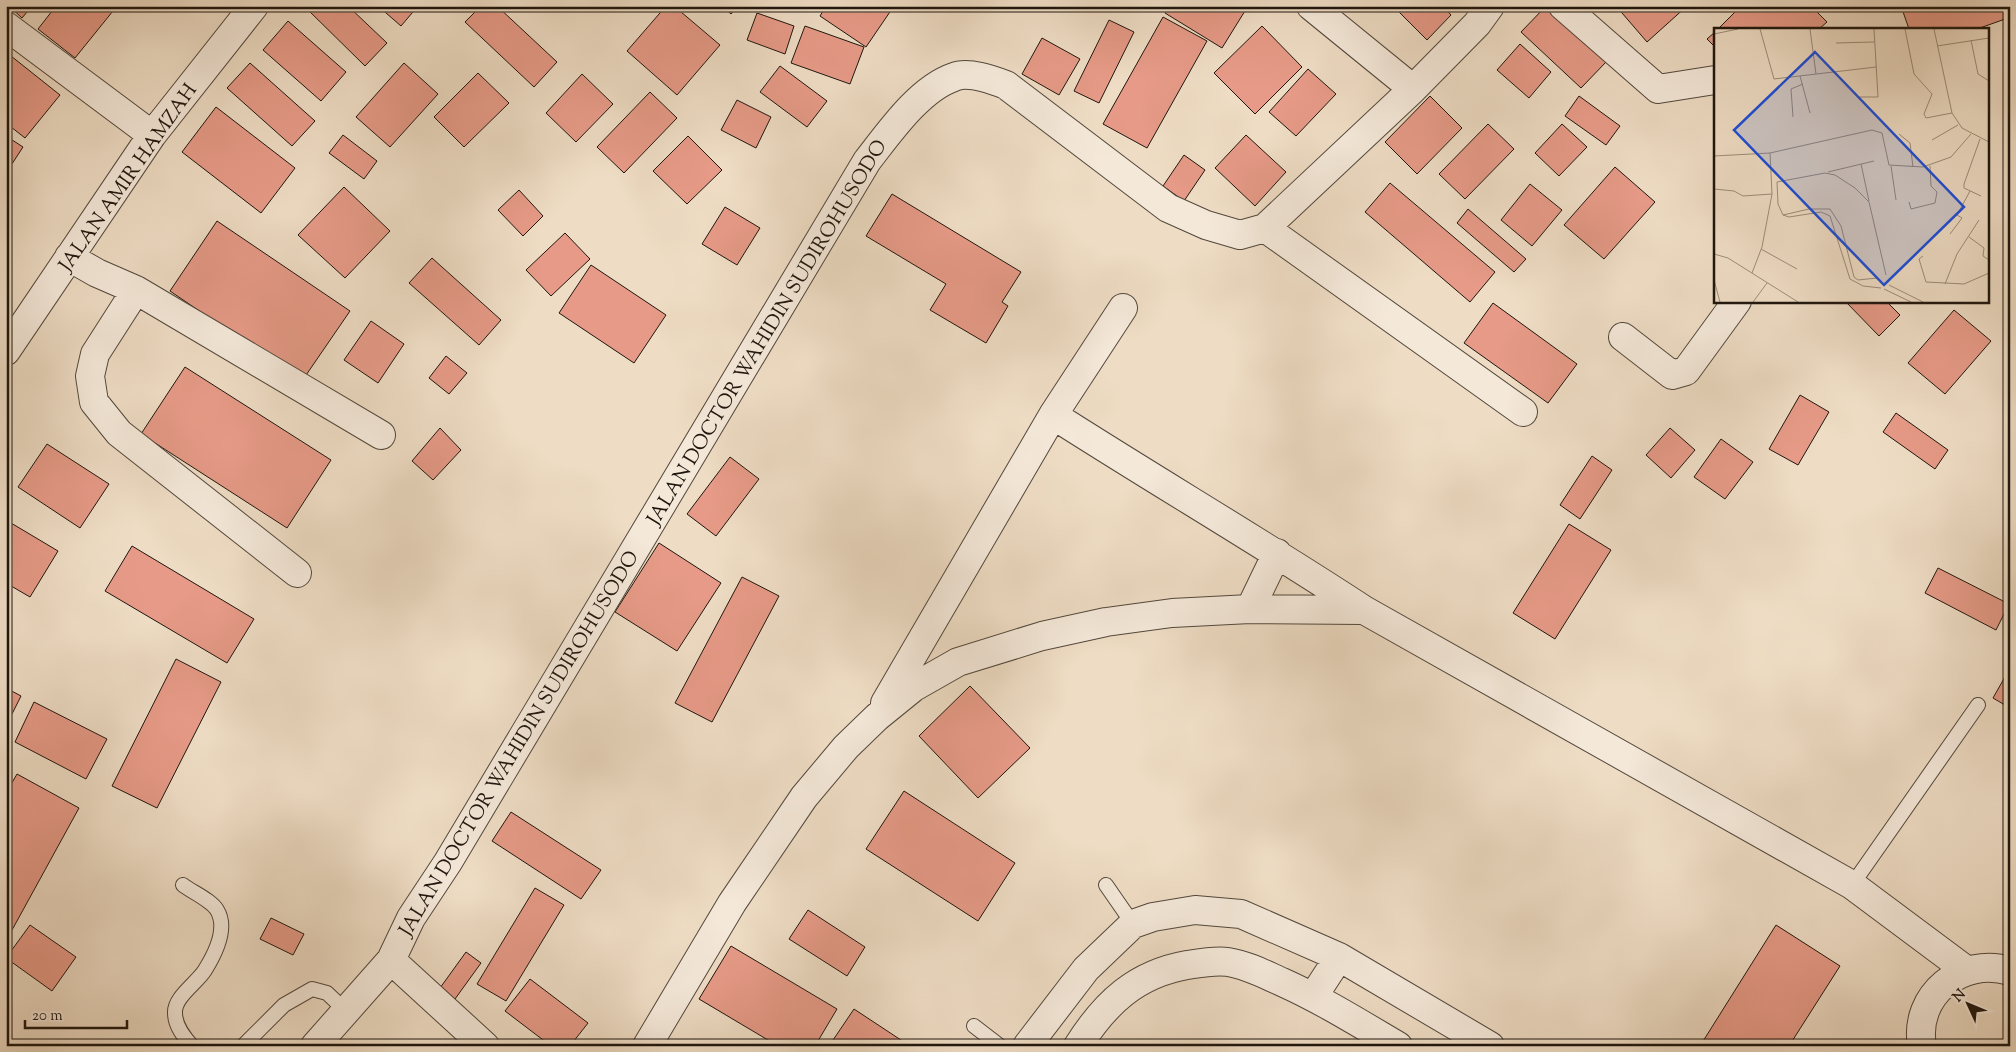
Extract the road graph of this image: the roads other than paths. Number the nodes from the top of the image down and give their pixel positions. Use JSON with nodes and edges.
{"nodes":[{"id":1,"x":254,"y":6,"type":"edge"},
{"id":2,"x":1310,"y":6,"type":"edge"},
{"id":3,"x":1490,"y":6,"type":"edge"},
{"id":4,"x":1564,"y":6,"type":"edge"},
{"id":5,"x":6,"y":26,"type":"edge"},
{"id":6,"x":1714,"y":80,"type":"edge"},
{"id":7,"x":1413,"y":89,"type":"junction"},
{"id":8,"x":152,"y":135,"type":"junction"},
{"id":9,"x":1265,"y":228,"type":"junction"},
{"id":10,"x":69,"y":257,"type":"junction"},
{"id":11,"x":136,"y":290,"type":"junction"},
{"id":12,"x":1736,"y":302,"type":"edge"},
{"id":13,"x":1123,"y":308,"type":"dead end"},
{"id":14,"x":1624,"y":337,"type":"dead end"},
{"id":15,"x":6,"y":351,"type":"edge"},
{"id":16,"x":1523,"y":412,"type":"dead end"},
{"id":17,"x":1053,"y":415,"type":"junction"},
{"id":18,"x":381,"y":435,"type":"dead end"},
{"id":19,"x":1277,"y":553,"type":"junction"},
{"id":20,"x":297,"y":574,"type":"dead end"},
{"id":21,"x":1250,"y":609,"type":"junction"},
{"id":22,"x":1364,"y":610,"type":"junction"},
{"id":23,"x":1978,"y":705,"type":"dead end"},
{"id":24,"x":877,"y":717,"type":"junction"},
{"id":25,"x":183,"y":885,"type":"dead end"},
{"id":26,"x":1106,"y":885,"type":"dead end"},
{"id":27,"x":1852,"y":885,"type":"junction"},
{"id":28,"x":1133,"y":924,"type":"junction"},
{"id":29,"x":1339,"y":956,"type":"junction"},
{"id":30,"x":391,"y":960,"type":"junction"},
{"id":31,"x":1086,"y":969,"type":"junction"},
{"id":32,"x":1966,"y":970,"type":"junction"},
{"id":33,"x":2010,"y":971,"type":"edge"},
{"id":34,"x":1313,"y":996,"type":"junction"},
{"id":35,"x":1116,"y":998,"type":"junction"},
{"id":36,"x":347,"y":1012,"type":"junction"},
{"id":37,"x":974,"y":1026,"type":"dead end"},
{"id":38,"x":192,"y":1046,"type":"edge"},
{"id":39,"x":243,"y":1046,"type":"edge"},
{"id":40,"x":315,"y":1046,"type":"edge"},
{"id":41,"x":485,"y":1046,"type":"edge"},
{"id":42,"x":648,"y":1046,"type":"edge"},
{"id":43,"x":1000,"y":1046,"type":"edge"},
{"id":44,"x":1027,"y":1046,"type":"edge"},
{"id":45,"x":1078,"y":1046,"type":"edge"},
{"id":46,"x":1398,"y":1046,"type":"edge"},
{"id":47,"x":1490,"y":1046,"type":"edge"},
{"id":48,"x":1922,"y":1046,"type":"edge"}],
"edges":[{"from":1,"to":8,"type":"street","name":"JALAN AMIR HAMZAH"},
{"from":2,"to":7,"type":"street"},
{"from":3,"to":7,"type":"street","name":"JALAN DOCTOR WAHIDIN SUDIROHUSODO"},
{"from":4,"to":6,"type":"street"},
{"from":5,"to":8,"type":"street"},
{"from":7,"to":9,"type":"street","name":"JALAN DOCTOR WAHIDIN SUDIROHUSODO"},
{"from":8,"to":10,"type":"street","name":"JALAN AMIR HAMZAH"},
{"from":9,"to":16,"type":"street"},
{"from":9,"to":30,"type":"street","name":"JALAN DOCTOR WAHIDIN SUDIROHUSODO"},
{"from":10,"to":11,"type":"street"},
{"from":10,"to":15,"type":"street","name":"JALAN AMIR HAMZAH"},
{"from":11,"to":18,"type":"street"},
{"from":11,"to":20,"type":"street"},
{"from":12,"to":14,"type":"street"},
{"from":13,"to":17,"type":"street"},
{"from":17,"to":19,"type":"street"},
{"from":17,"to":24,"type":"street"},
{"from":19,"to":21,"type":"street"},
{"from":19,"to":22,"type":"street"},
{"from":21,"to":22,"type":"street"},
{"from":21,"to":24,"type":"street"},
{"from":22,"to":27,"type":"street"},
{"from":23,"to":27,"type":"lane"},
{"from":24,"to":42,"type":"street"},
{"from":25,"to":38,"type":"lane"},
{"from":26,"to":28,"type":"lane"},
{"from":27,"to":32,"type":"street"},
{"from":28,"to":29,"type":"street"},
{"from":28,"to":31,"type":"street"},
{"from":29,"to":34,"type":"street"},
{"from":29,"to":47,"type":"street"},
{"from":30,"to":36,"type":"street","name":"JALAN DOCTOR WAHIDIN SUDIROHUSODO"},
{"from":30,"to":41,"type":"street"},
{"from":31,"to":35,"type":"street"},
{"from":31,"to":44,"type":"street"},
{"from":32,"to":33,"type":"street"},
{"from":32,"to":48,"type":"street"},
{"from":34,"to":35,"type":"street"},
{"from":34,"to":46,"type":"street"},
{"from":35,"to":45,"type":"street"},
{"from":36,"to":39,"type":"lane"},
{"from":36,"to":40,"type":"street","name":"JALAN DOCTOR WAHIDIN SUDIROHUSODO"},
{"from":37,"to":43,"type":"lane"}]}
